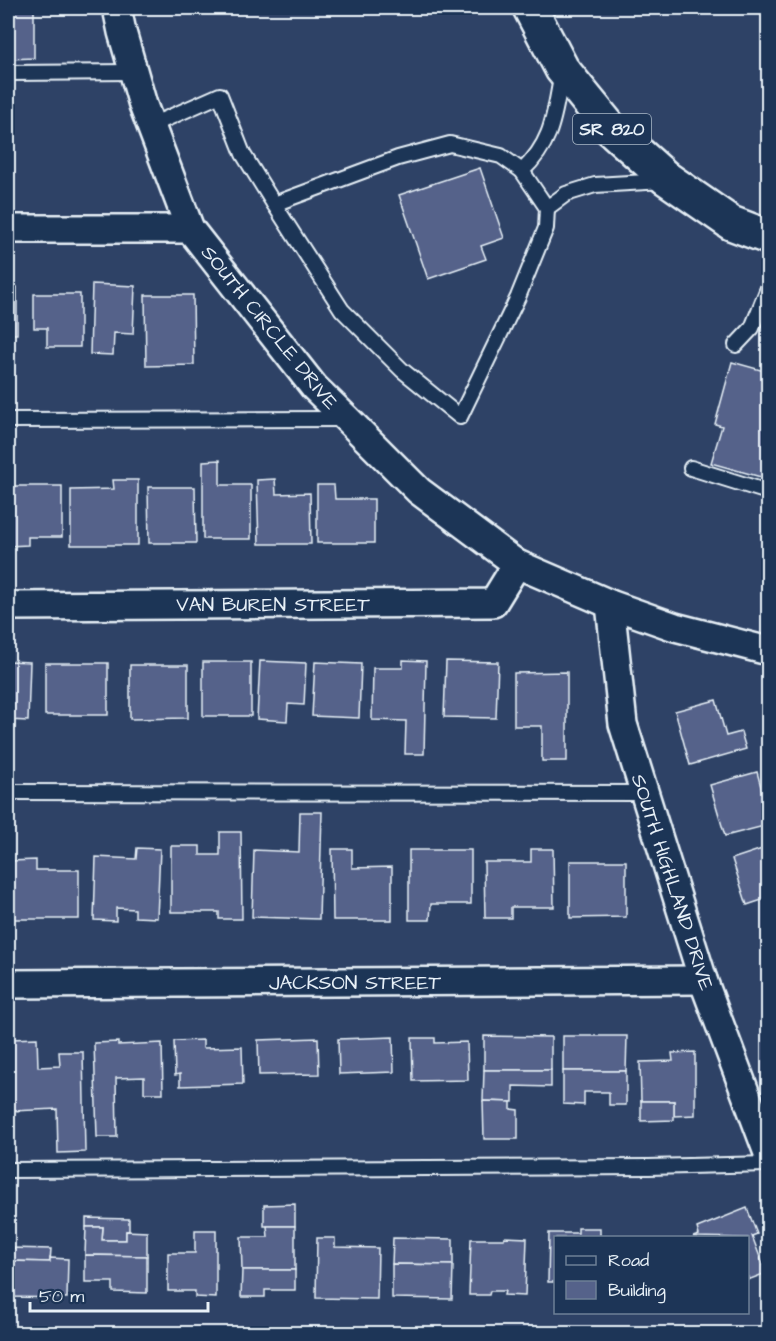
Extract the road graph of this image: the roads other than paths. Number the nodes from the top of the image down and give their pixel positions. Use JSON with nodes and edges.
{"nodes":[{"id":1,"x":117,"y":8,"type":"edge"},
{"id":2,"x":530,"y":8,"type":"edge"},
{"id":3,"x":562,"y":69,"type":"junction"},
{"id":4,"x":134,"y":72,"type":"junction"},
{"id":5,"x":8,"y":73,"type":"edge"},
{"id":6,"x":152,"y":125,"type":"junction"},
{"id":7,"x":522,"y":171,"type":"junction"},
{"id":8,"x":670,"y":181,"type":"junction"},
{"id":9,"x":274,"y":204,"type":"junction"},
{"id":10,"x":547,"y":208,"type":"junction"},
{"id":11,"x":8,"y":229,"type":"edge"},
{"id":12,"x":190,"y":229,"type":"junction"},
{"id":13,"x":756,"y":229,"type":"edge"},
{"id":14,"x":768,"y":288,"type":"edge"},
{"id":15,"x":736,"y":345,"type":"dead end"},
{"id":16,"x":347,"y":419,"type":"junction"},
{"id":17,"x":8,"y":420,"type":"edge"},
{"id":18,"x":691,"y":468,"type":"dead end"},
{"id":19,"x":768,"y":492,"type":"edge"},
{"id":20,"x":516,"y":564,"type":"junction"},
{"id":21,"x":610,"y":604,"type":"junction"},
{"id":22,"x":8,"y":606,"type":"edge"},
{"id":23,"x":768,"y":651,"type":"edge"},
{"id":24,"x":8,"y":792,"type":"edge"},
{"id":25,"x":644,"y":793,"type":"junction"},
{"id":26,"x":703,"y":980,"type":"junction"},
{"id":27,"x":8,"y":984,"type":"edge"},
{"id":28,"x":768,"y":1153,"type":"edge"},
{"id":29,"x":768,"y":1164,"type":"edge"},
{"id":30,"x":8,"y":1170,"type":"edge"}],
"edges":[{"from":1,"to":4,"type":"street","name":"SOUTH CIRCLE DRIVE"},
{"from":2,"to":3,"type":"highway","number":"SR 820"},
{"from":3,"to":7,"type":"lane"},
{"from":3,"to":8,"type":"highway","number":"SR 820"},
{"from":4,"to":5,"type":"lane"},
{"from":4,"to":6,"type":"street","name":"SOUTH CIRCLE DRIVE"},
{"from":6,"to":9,"type":"lane"},
{"from":6,"to":12,"type":"street","name":"SOUTH CIRCLE DRIVE"},
{"from":7,"to":9,"type":"lane"},
{"from":7,"to":10,"type":"lane"},
{"from":8,"to":10,"type":"lane"},
{"from":8,"to":13,"type":"highway","number":"SR 820"},
{"from":9,"to":10,"type":"lane"},
{"from":11,"to":12,"type":"street"},
{"from":12,"to":16,"type":"street","name":"SOUTH CIRCLE DRIVE"},
{"from":14,"to":15,"type":"lane"},
{"from":16,"to":17,"type":"lane"},
{"from":16,"to":20,"type":"street","name":"SOUTH CIRCLE DRIVE"},
{"from":18,"to":19,"type":"lane"},
{"from":20,"to":21,"type":"street","name":"SOUTH CIRCLE DRIVE"},
{"from":20,"to":22,"type":"street","name":"VAN BUREN STREET"},
{"from":21,"to":23,"type":"street","name":"SOUTH CIRCLE DRIVE"},
{"from":21,"to":25,"type":"street","name":"SOUTH HIGHLAND DRIVE"},
{"from":24,"to":25,"type":"lane"},
{"from":25,"to":26,"type":"street","name":"SOUTH HIGHLAND DRIVE"},
{"from":26,"to":27,"type":"street","name":"JACKSON STREET"},
{"from":26,"to":28,"type":"street","name":"SOUTH HIGHLAND DRIVE"},
{"from":29,"to":30,"type":"lane"}]}
